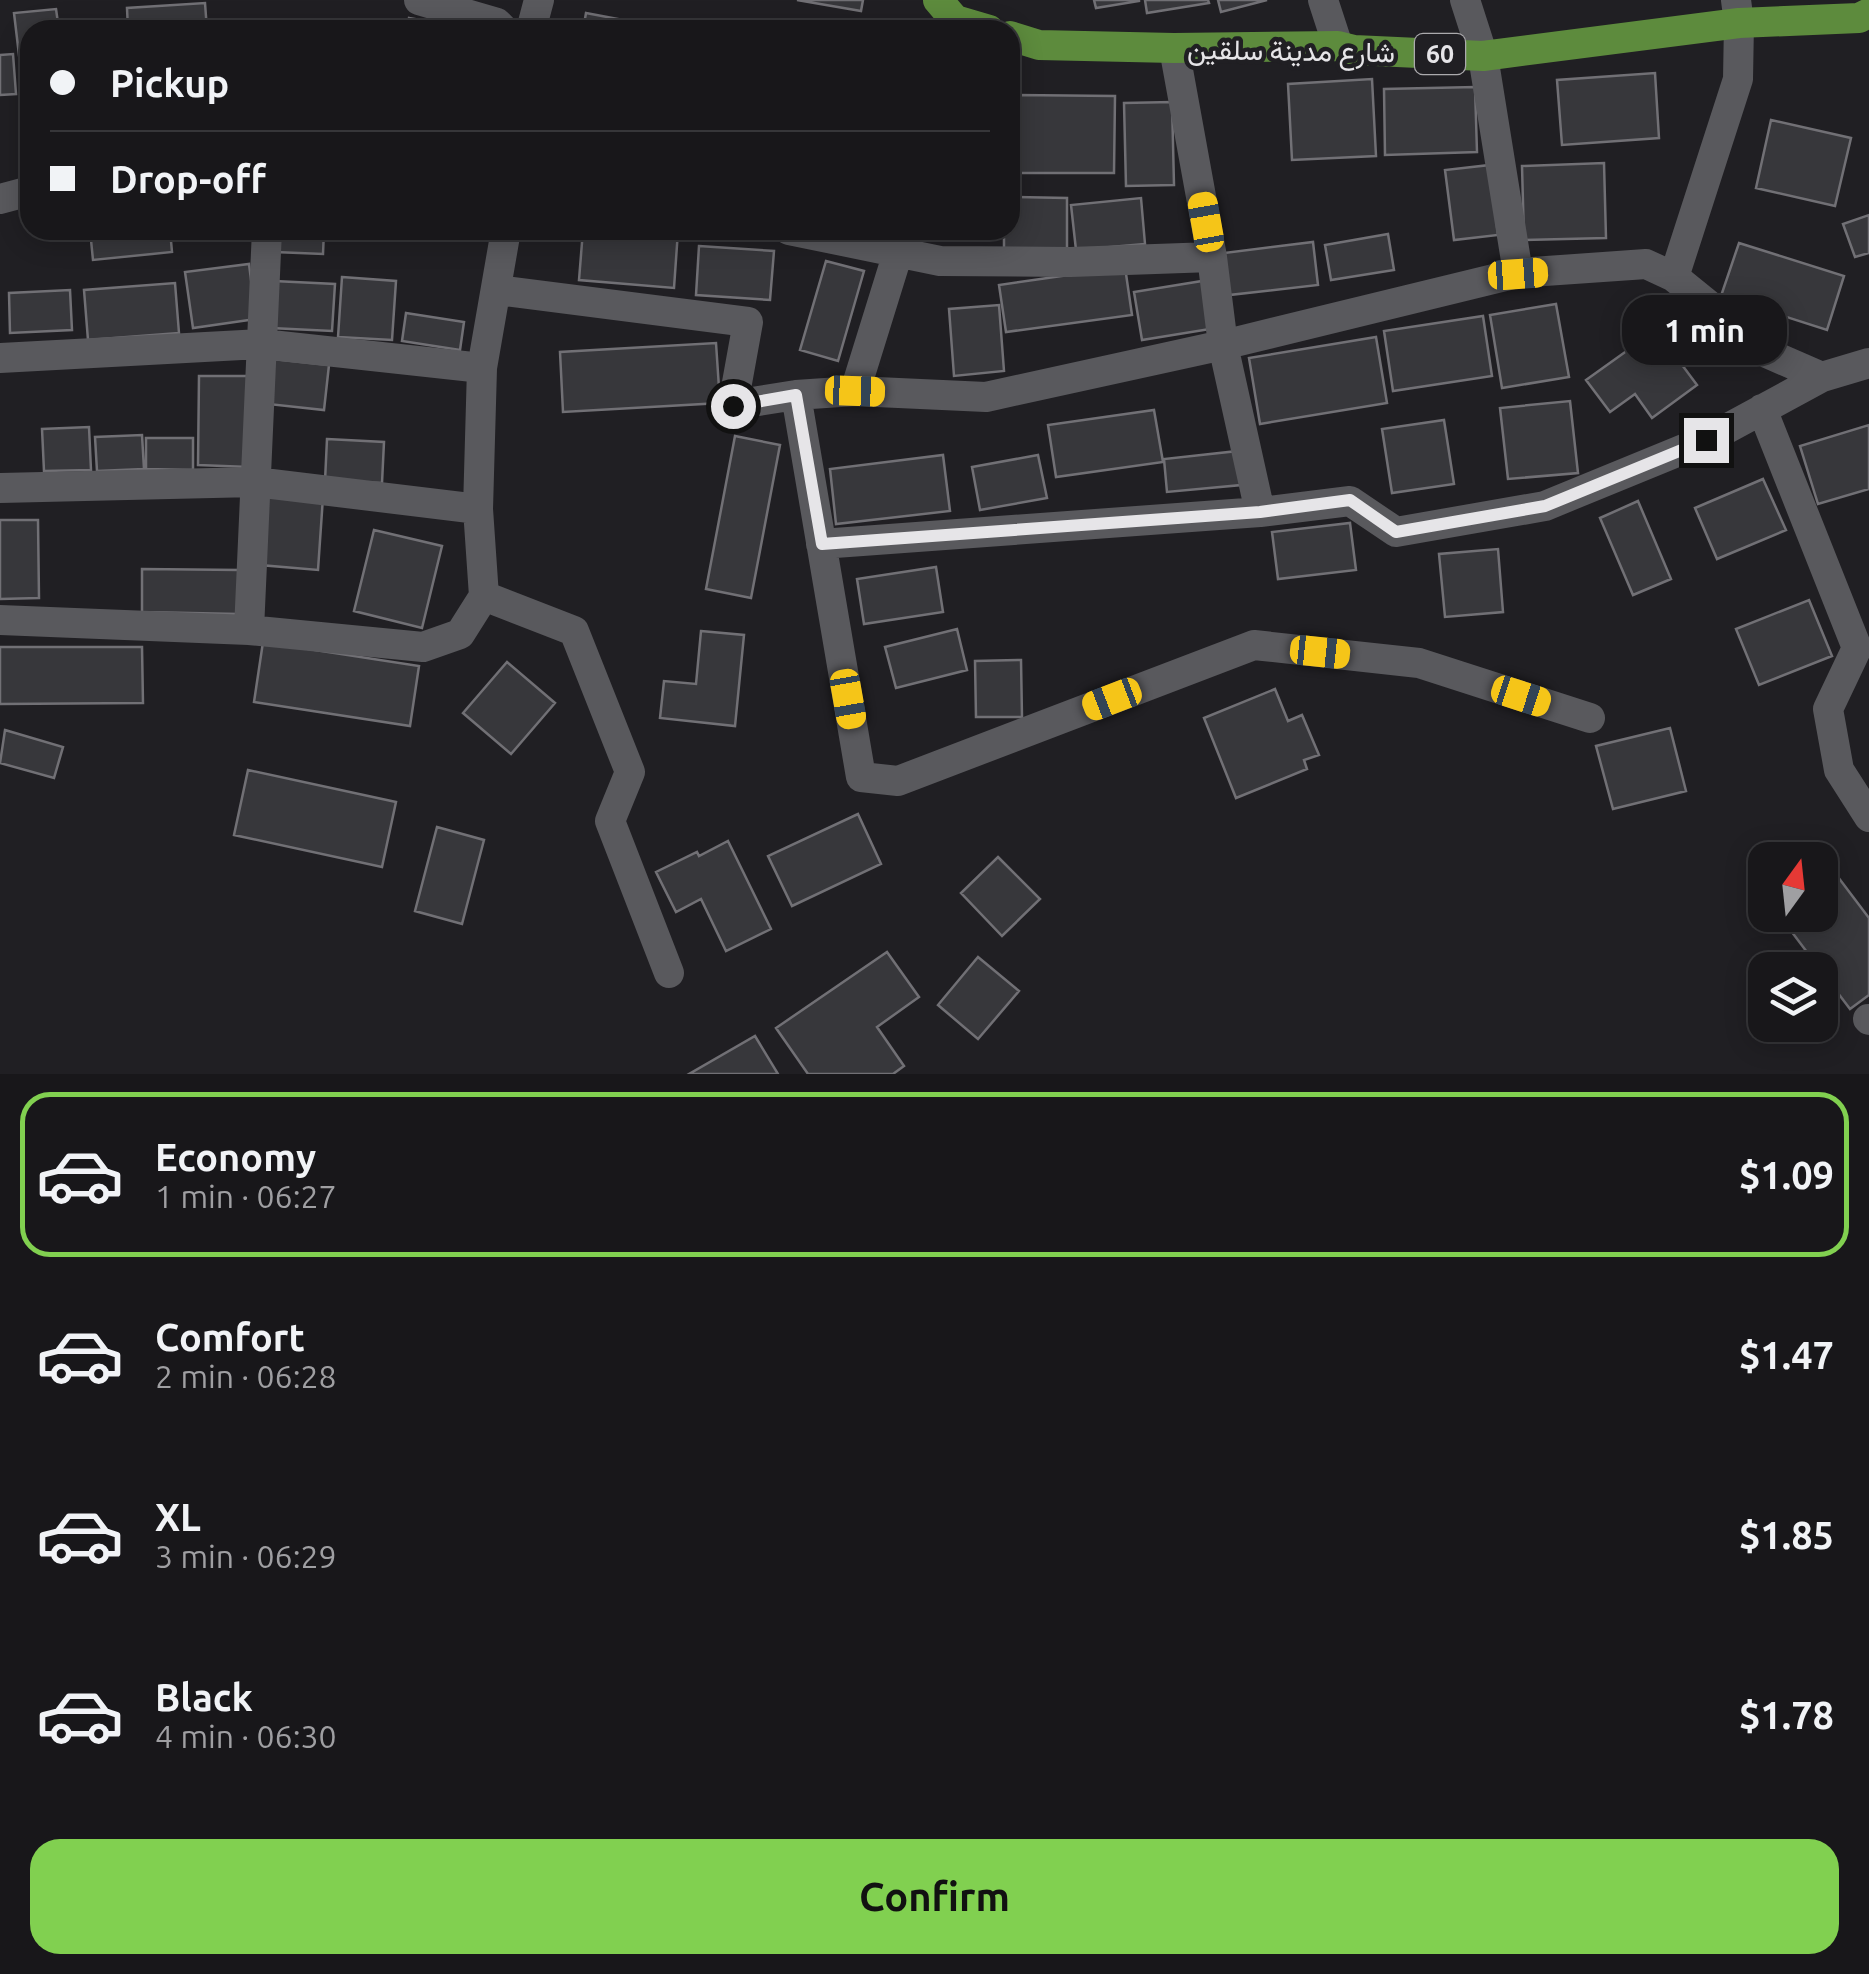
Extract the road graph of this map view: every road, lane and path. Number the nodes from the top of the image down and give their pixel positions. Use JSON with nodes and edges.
{"nodes":[{"id":1,"x":419,"y":0,"type":"edge"},
{"id":2,"x":938,"y":0,"type":"edge"},
{"id":3,"x":1324,"y":0,"type":"edge"},
{"id":4,"x":1465,"y":0,"type":"edge"},
{"id":5,"x":1738,"y":12,"type":"edge"},
{"id":6,"x":487,"y":20,"type":"edge"},
{"id":7,"x":955,"y":20,"type":"edge"},
{"id":8,"x":1866,"y":22,"type":"edge"},
{"id":9,"x":1020,"y":39,"type":"edge"},
{"id":10,"x":1338,"y":46,"type":"junction"},
{"id":11,"x":1174,"y":48,"type":"junction"},
{"id":12,"x":1483,"y":56,"type":"junction"},
{"id":13,"x":267,"y":240,"type":"edge"},
{"id":14,"x":504,"y":240,"type":"edge"},
{"id":15,"x":901,"y":242,"type":"edge"},
{"id":16,"x":1212,"y":257,"type":"junction"},
{"id":17,"x":1518,"y":274,"type":"junction"},
{"id":18,"x":1674,"y":277,"type":"junction"},
{"id":19,"x":497,"y":290,"type":"junction"},
{"id":20,"x":262,"y":344,"type":"junction"},
{"id":21,"x":1224,"y":344,"type":"junction"},
{"id":22,"x":0,"y":358,"type":"edge"},
{"id":23,"x":1869,"y":363,"type":"edge"},
{"id":24,"x":482,"y":368,"type":"junction"},
{"id":25,"x":1822,"y":377,"type":"junction"},
{"id":26,"x":855,"y":391,"type":"junction"},
{"id":27,"x":796,"y":395,"type":"junction"},
{"id":28,"x":1762,"y":409,"type":"junction"},
{"id":29,"x":255,"y":482,"type":"junction"},
{"id":30,"x":0,"y":488,"type":"edge"},
{"id":31,"x":478,"y":509,"type":"junction"},
{"id":32,"x":1260,"y":512,"type":"junction"},
{"id":33,"x":822,"y":544,"type":"junction"},
{"id":34,"x":484,"y":596,"type":"junction"},
{"id":35,"x":0,"y":620,"type":"edge"},
{"id":36,"x":249,"y":630,"type":"junction"},
{"id":37,"x":1590,"y":718,"type":"dead end"},
{"id":38,"x":1869,"y":817,"type":"edge"},
{"id":39,"x":670,"y":974,"type":"dead end"}],
"edges":[{"from":1,"to":6,"type":"street"},
{"from":2,"to":7,"type":"main road"},
{"from":3,"to":10,"type":"street"},
{"from":4,"to":12,"type":"street"},
{"from":5,"to":8,"type":"main road","name":"شارع مدينة سلقين","number":"60"},
{"from":5,"to":12,"type":"main road","name":"شارع مدينة سلقين","number":"60"},
{"from":5,"to":18,"type":"street"},
{"from":9,"to":11,"type":"main road","name":"شارع مدينة سلقين","number":"60"},
{"from":10,"to":11,"type":"main road","name":"شارع مدينة سلقين","number":"60"},
{"from":10,"to":12,"type":"main road","name":"شارع مدينة سلقين","number":"60"},
{"from":11,"to":16,"type":"street"},
{"from":12,"to":17,"type":"street"},
{"from":13,"to":20,"type":"street"},
{"from":14,"to":19,"type":"street"},
{"from":15,"to":16,"type":"street"},
{"from":15,"to":26,"type":"street"},
{"from":16,"to":21,"type":"street"},
{"from":17,"to":18,"type":"street"},
{"from":17,"to":21,"type":"street"},
{"from":18,"to":25,"type":"street"},
{"from":19,"to":24,"type":"street"},
{"from":19,"to":27,"type":"street"},
{"from":20,"to":22,"type":"street"},
{"from":20,"to":24,"type":"street"},
{"from":20,"to":29,"type":"street"},
{"from":21,"to":26,"type":"street"},
{"from":21,"to":32,"type":"street"},
{"from":23,"to":25,"type":"street"},
{"from":24,"to":31,"type":"street"},
{"from":25,"to":28,"type":"street"},
{"from":26,"to":27,"type":"street"},
{"from":27,"to":33,"type":"street"},
{"from":28,"to":32,"type":"street"},
{"from":28,"to":38,"type":"street"},
{"from":29,"to":30,"type":"street"},
{"from":29,"to":31,"type":"street"},
{"from":29,"to":36,"type":"street"},
{"from":31,"to":34,"type":"street"},
{"from":32,"to":33,"type":"street"},
{"from":33,"to":37,"type":"street"},
{"from":34,"to":36,"type":"street"},
{"from":34,"to":39,"type":"street"},
{"from":35,"to":36,"type":"street"}]}
